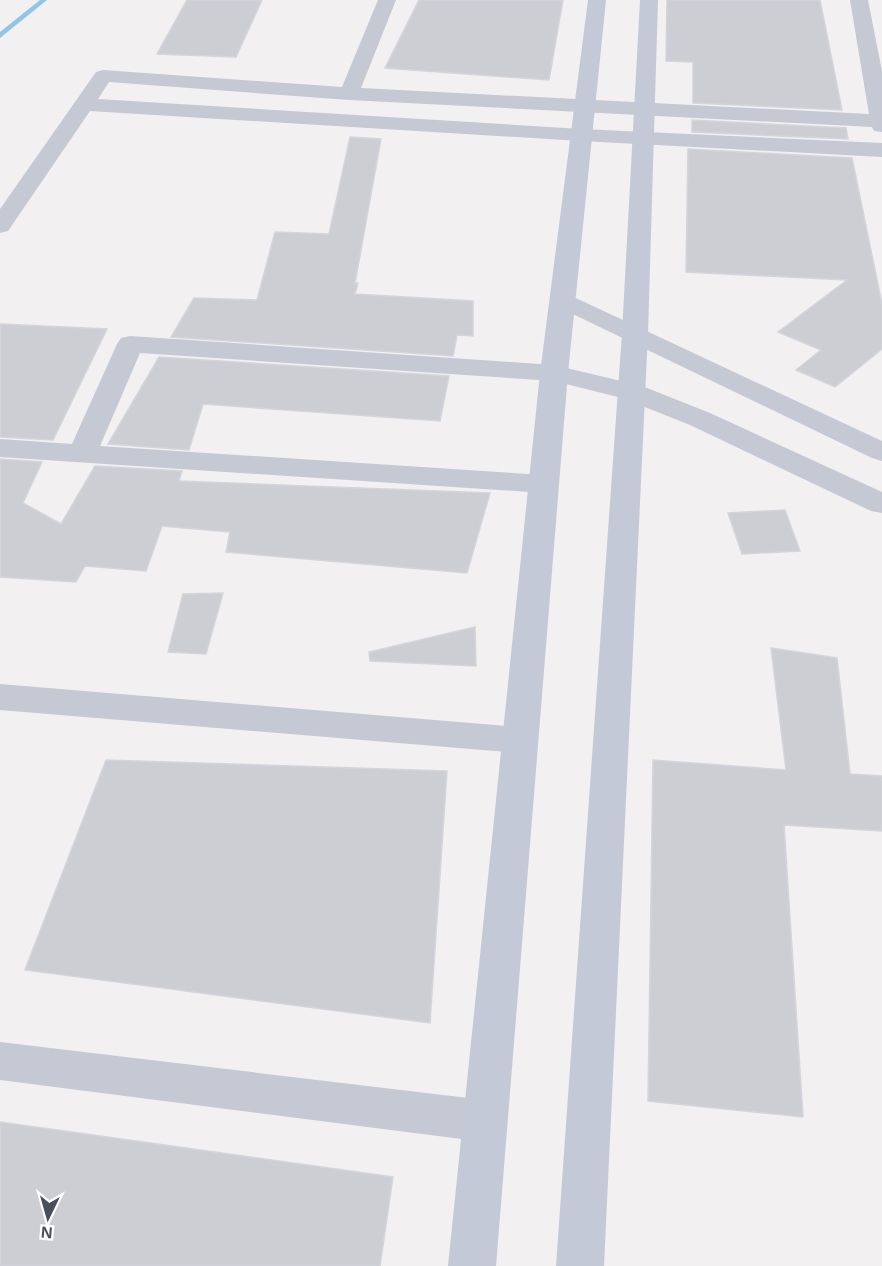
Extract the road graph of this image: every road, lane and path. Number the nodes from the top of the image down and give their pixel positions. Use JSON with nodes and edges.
{"nodes":[{"id":1,"x":387,"y":0,"type":"edge"},
{"id":2,"x":597,"y":0,"type":"edge"},
{"id":3,"x":649,"y":0,"type":"edge"},
{"id":4,"x":859,"y":0,"type":"edge"},
{"id":5,"x":349,"y":94,"type":"junction"},
{"id":6,"x":82,"y":104,"type":"junction"},
{"id":7,"x":583,"y":120,"type":"junction"},
{"id":8,"x":644,"y":123,"type":"junction"},
{"id":9,"x":882,"y":123,"type":"edge"},
{"id":10,"x":882,"y":150,"type":"edge"},
{"id":11,"x":0,"y":226,"type":"edge"},
{"id":12,"x":563,"y":300,"type":"junction"},
{"id":13,"x":635,"y":333,"type":"junction"},
{"id":14,"x":555,"y":373,"type":"junction"},
{"id":15,"x":632,"y":392,"type":"junction"},
{"id":16,"x":0,"y":448,"type":"edge"},
{"id":17,"x":882,"y":452,"type":"edge"},
{"id":18,"x":82,"y":454,"type":"junction"},
{"id":19,"x":544,"y":484,"type":"junction"},
{"id":20,"x":882,"y":504,"type":"edge"},
{"id":21,"x":0,"y":697,"type":"edge"},
{"id":22,"x":520,"y":740,"type":"junction"},
{"id":23,"x":0,"y":1061,"type":"edge"},
{"id":24,"x":485,"y":1121,"type":"junction"},
{"id":25,"x":472,"y":1266,"type":"edge"},
{"id":26,"x":580,"y":1266,"type":"edge"}],
"edges":[{"from":1,"to":5,"type":"street"},
{"from":2,"to":7,"type":"main road"},
{"from":3,"to":8,"type":"main road"},
{"from":4,"to":9,"type":"street"},
{"from":5,"to":6,"type":"street"},
{"from":5,"to":7,"type":"street"},
{"from":6,"to":7,"type":"street"},
{"from":6,"to":11,"type":"street"},
{"from":7,"to":8,"type":"street"},
{"from":7,"to":8,"type":"street"},
{"from":7,"to":12,"type":"main road"},
{"from":8,"to":9,"type":"street"},
{"from":8,"to":10,"type":"street"},
{"from":8,"to":13,"type":"main road"},
{"from":12,"to":13,"type":"street"},
{"from":12,"to":14,"type":"main road"},
{"from":13,"to":15,"type":"main road"},
{"from":13,"to":17,"type":"street"},
{"from":14,"to":15,"type":"street"},
{"from":14,"to":18,"type":"street"},
{"from":14,"to":19,"type":"main road"},
{"from":15,"to":20,"type":"street"},
{"from":15,"to":26,"type":"main road"},
{"from":16,"to":18,"type":"street"},
{"from":18,"to":19,"type":"street"},
{"from":19,"to":22,"type":"main road"},
{"from":21,"to":22,"type":"street"},
{"from":22,"to":24,"type":"main road"},
{"from":23,"to":24,"type":"street"},
{"from":24,"to":25,"type":"main road"}]}
